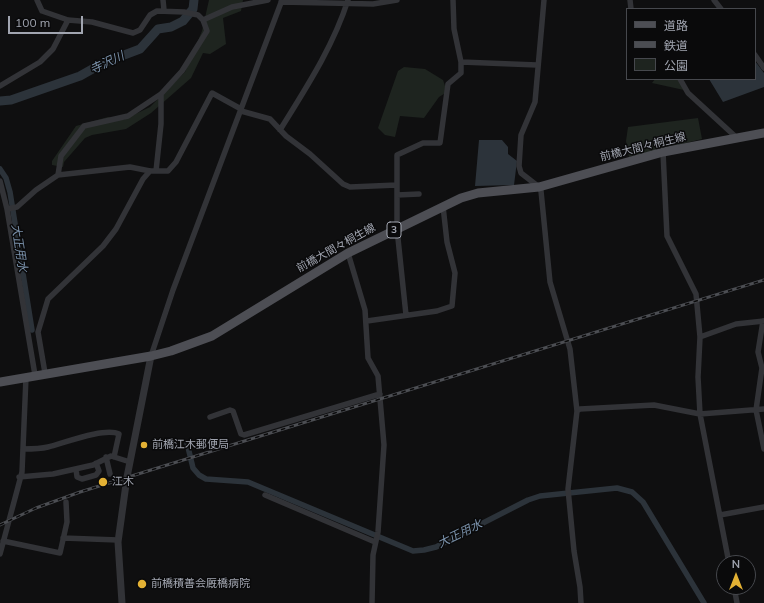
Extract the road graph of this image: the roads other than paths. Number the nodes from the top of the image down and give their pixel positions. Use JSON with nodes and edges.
{"nodes":[{"id":1,"x":37,"y":0,"type":"edge"},
{"id":2,"x":163,"y":0,"type":"edge"},
{"id":3,"x":268,"y":0,"type":"edge"},
{"id":4,"x":397,"y":0,"type":"edge"},
{"id":5,"x":453,"y":0,"type":"edge"},
{"id":6,"x":544,"y":0,"type":"edge"},
{"id":7,"x":714,"y":0,"type":"edge"},
{"id":8,"x":282,"y":1,"type":"edge"},
{"id":9,"x":348,"y":2,"type":"edge"},
{"id":10,"x":720,"y":8,"type":"edge"},
{"id":11,"x":164,"y":10,"type":"junction"},
{"id":12,"x":68,"y":20,"type":"junction"},
{"id":13,"x":203,"y":20,"type":"junction"},
{"id":14,"x":756,"y":56,"type":"edge"},
{"id":15,"x":462,"y":62,"type":"junction"},
{"id":16,"x":537,"y":64,"type":"junction"},
{"id":17,"x":764,"y":68,"type":"edge"},
{"id":18,"x":681,"y":80,"type":"edge"},
{"id":19,"x":0,"y":86,"type":"edge"},
{"id":20,"x":161,"y":94,"type":"junction"},
{"id":21,"x":241,"y":110,"type":"junction"},
{"id":22,"x":280,"y":130,"type":"junction"},
{"id":23,"x":764,"y":134,"type":"edge"},
{"id":24,"x":737,"y":138,"type":"junction"},
{"id":25,"x":663,"y":152,"type":"junction"},
{"id":26,"x":153,"y":171,"type":"junction"},
{"id":27,"x":58,"y":175,"type":"junction"},
{"id":28,"x":0,"y":180,"type":"edge"},
{"id":29,"x":397,"y":185,"type":"junction"},
{"id":30,"x":540,"y":187,"type":"junction"},
{"id":31,"x":419,"y":194,"type":"dead end"},
{"id":32,"x":397,"y":195,"type":"junction"},
{"id":33,"x":443,"y":206,"type":"junction"},
{"id":34,"x":11,"y":208,"type":"junction"},
{"id":35,"x":398,"y":229,"type":"junction"},
{"id":36,"x":348,"y":253,"type":"junction"},
{"id":37,"x":406,"y":315,"type":"junction"},
{"id":38,"x":367,"y":321,"type":"junction"},
{"id":39,"x":763,"y":321,"type":"edge"},
{"id":40,"x":700,"y":337,"type":"junction"},
{"id":41,"x":151,"y":356,"type":"junction"},
{"id":42,"x":37,"y":374,"type":"junction"},
{"id":43,"x":0,"y":382,"type":"edge"},
{"id":44,"x":380,"y":394,"type":"junction"},
{"id":45,"x":764,"y":409,"type":"edge"},
{"id":46,"x":756,"y":410,"type":"junction"},
{"id":47,"x":577,"y":411,"type":"junction"},
{"id":48,"x":700,"y":414,"type":"junction"},
{"id":49,"x":210,"y":417,"type":"dead end"},
{"id":50,"x":23,"y":449,"type":"junction"},
{"id":51,"x":764,"y":449,"type":"edge"},
{"id":52,"x":106,"y":457,"type":"junction"},
{"id":53,"x":114,"y":457,"type":"junction"},
{"id":54,"x":130,"y":462,"type":"junction"},
{"id":55,"x":96,"y":463,"type":"junction"},
{"id":56,"x":76,"y":469,"type":"junction"},
{"id":57,"x":110,"y":474,"type":"dead end"},
{"id":58,"x":19,"y":477,"type":"junction"},
{"id":59,"x":265,"y":495,"type":"dead end"},
{"id":60,"x":66,"y":502,"type":"dead end"},
{"id":61,"x":764,"y":507,"type":"edge"},
{"id":62,"x":720,"y":515,"type":"junction"},
{"id":63,"x":63,"y":538,"type":"junction"},
{"id":64,"x":118,"y":540,"type":"junction"},
{"id":65,"x":3,"y":541,"type":"junction"},
{"id":66,"x":375,"y":541,"type":"junction"},
{"id":67,"x":0,"y":554,"type":"edge"},
{"id":68,"x":728,"y":555,"type":"edge"},
{"id":69,"x":122,"y":603,"type":"edge"},
{"id":70,"x":372,"y":603,"type":"edge"},
{"id":71,"x":581,"y":603,"type":"edge"}],
"edges":[{"from":1,"to":12,"type":"street"},
{"from":2,"to":11,"type":"street"},
{"from":3,"to":13,"type":"street"},
{"from":4,"to":9,"type":"street"},
{"from":5,"to":15,"type":"street"},
{"from":6,"to":16,"type":"street"},
{"from":7,"to":10,"type":"street"},
{"from":8,"to":9,"type":"street"},
{"from":8,"to":21,"type":"street"},
{"from":9,"to":22,"type":"street"},
{"from":11,"to":12,"type":"street"},
{"from":11,"to":13,"type":"street"},
{"from":12,"to":19,"type":"street"},
{"from":13,"to":20,"type":"street"},
{"from":14,"to":17,"type":"street"},
{"from":15,"to":16,"type":"street"},
{"from":15,"to":29,"type":"street"},
{"from":16,"to":30,"type":"street"},
{"from":18,"to":24,"type":"street"},
{"from":20,"to":26,"type":"street"},
{"from":20,"to":27,"type":"street"},
{"from":21,"to":22,"type":"street"},
{"from":21,"to":26,"type":"street"},
{"from":21,"to":41,"type":"street"},
{"from":22,"to":29,"type":"street"},
{"from":23,"to":24,"type":"main road","name":"前橋大間々桐生線","number":"3"},
{"from":24,"to":25,"type":"main road","name":"前橋大間々桐生線","number":"3"},
{"from":25,"to":30,"type":"main road","name":"前橋大間々桐生線","number":"3"},
{"from":25,"to":40,"type":"street"},
{"from":26,"to":27,"type":"street"},
{"from":26,"to":42,"type":"street"},
{"from":27,"to":34,"type":"street"},
{"from":28,"to":34,"type":"street"},
{"from":29,"to":32,"type":"street"},
{"from":30,"to":33,"type":"main road","name":"前橋大間々桐生線","number":"3"},
{"from":30,"to":47,"type":"street"},
{"from":31,"to":32,"type":"street"},
{"from":32,"to":35,"type":"street"},
{"from":33,"to":35,"type":"main road","name":"前橋大間々桐生線","number":"3"},
{"from":33,"to":37,"type":"street"},
{"from":34,"to":42,"type":"street"},
{"from":35,"to":36,"type":"main road","name":"前橋大間々桐生線","number":"3"},
{"from":35,"to":37,"type":"street"},
{"from":36,"to":38,"type":"street"},
{"from":36,"to":41,"type":"main road","name":"前橋大間々桐生線","number":"3"},
{"from":37,"to":38,"type":"street"},
{"from":38,"to":44,"type":"street"},
{"from":39,"to":40,"type":"street"},
{"from":39,"to":46,"type":"street"},
{"from":40,"to":48,"type":"street"},
{"from":41,"to":42,"type":"main road","name":"前橋大間々桐生線","number":"3"},
{"from":41,"to":54,"type":"street"},
{"from":42,"to":43,"type":"main road","name":"前橋大間々桐生線","number":"3"},
{"from":42,"to":50,"type":"street"},
{"from":44,"to":49,"type":"street"},
{"from":44,"to":66,"type":"street"},
{"from":45,"to":46,"type":"street"},
{"from":46,"to":48,"type":"street"},
{"from":46,"to":51,"type":"street"},
{"from":47,"to":48,"type":"street"},
{"from":47,"to":71,"type":"street"},
{"from":48,"to":62,"type":"street"},
{"from":50,"to":53,"type":"street"},
{"from":50,"to":58,"type":"street"},
{"from":52,"to":53,"type":"street"},
{"from":52,"to":55,"type":"street"},
{"from":52,"to":57,"type":"street"},
{"from":53,"to":54,"type":"street"},
{"from":54,"to":64,"type":"street"},
{"from":55,"to":56,"type":"street"},
{"from":55,"to":56,"type":"street"},
{"from":56,"to":58,"type":"street"},
{"from":58,"to":65,"type":"street"},
{"from":59,"to":66,"type":"street"},
{"from":60,"to":63,"type":"street"},
{"from":61,"to":62,"type":"street"},
{"from":62,"to":68,"type":"street"},
{"from":63,"to":64,"type":"street"},
{"from":63,"to":65,"type":"street"},
{"from":64,"to":69,"type":"street"},
{"from":65,"to":67,"type":"street"},
{"from":66,"to":70,"type":"street"}]}
